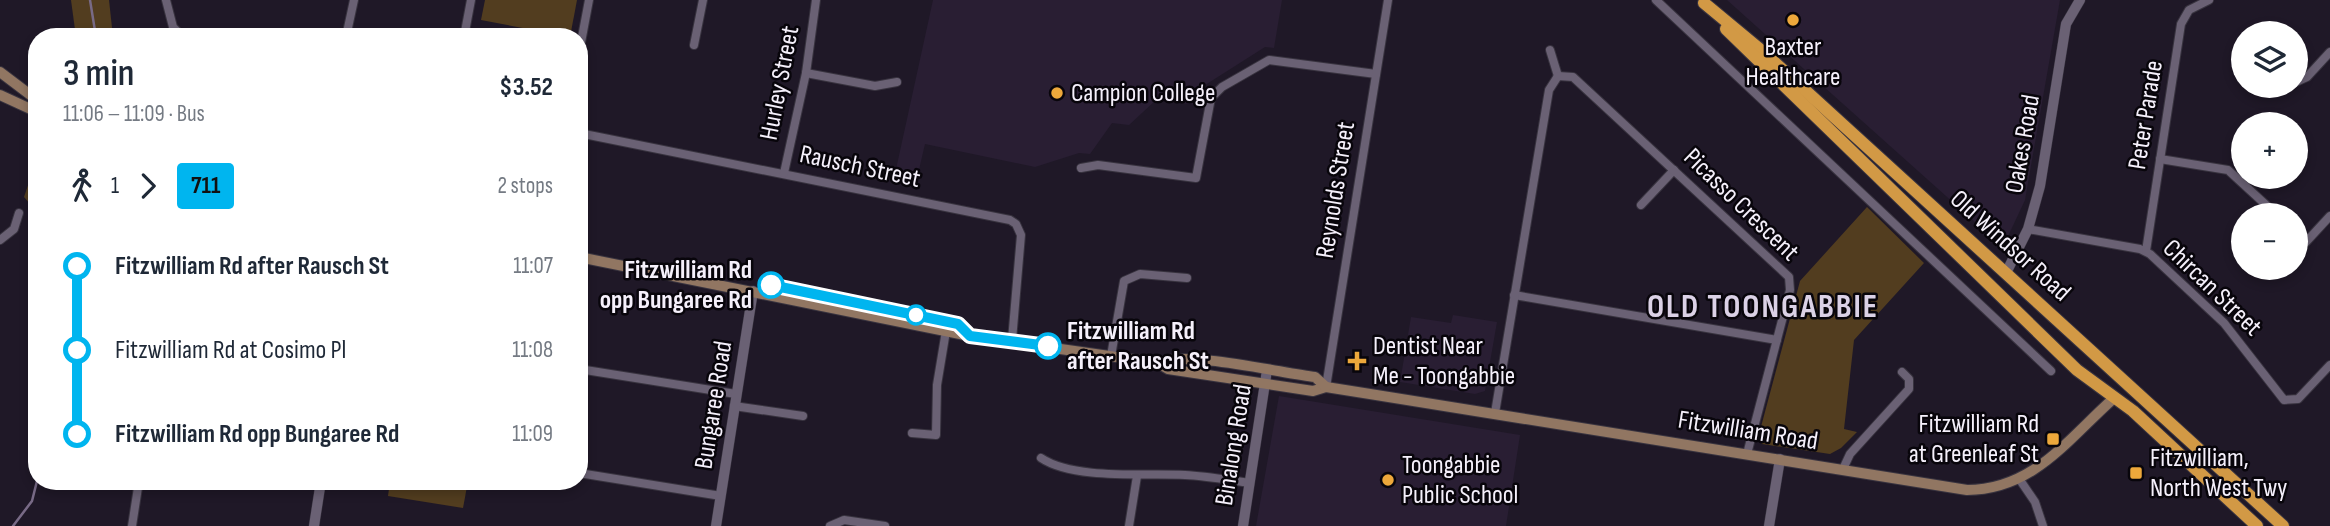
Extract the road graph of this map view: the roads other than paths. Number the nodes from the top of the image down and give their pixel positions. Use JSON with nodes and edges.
{"nodes":[{"id":1,"x":166,"y":0,"type":"edge"},
{"id":2,"x":354,"y":0,"type":"edge"},
{"id":3,"x":471,"y":0,"type":"edge"},
{"id":4,"x":590,"y":0,"type":"edge"},
{"id":5,"x":703,"y":0,"type":"edge"},
{"id":6,"x":816,"y":0,"type":"edge"},
{"id":7,"x":1388,"y":0,"type":"edge"},
{"id":8,"x":1656,"y":0,"type":"edge"},
{"id":9,"x":2080,"y":0,"type":"edge"},
{"id":10,"x":2209,"y":0,"type":"edge"},
{"id":11,"x":1702,"y":2,"type":"edge"},
{"id":12,"x":174,"y":28,"type":"edge"},
{"id":13,"x":348,"y":28,"type":"edge"},
{"id":14,"x":466,"y":28,"type":"edge"},
{"id":15,"x":584,"y":28,"type":"edge"},
{"id":16,"x":694,"y":45,"type":"dead end"},
{"id":17,"x":1550,"y":50,"type":"dead end"},
{"id":18,"x":2330,"y":52,"type":"edge"},
{"id":19,"x":0,"y":72,"type":"edge"},
{"id":20,"x":806,"y":73,"type":"junction"},
{"id":21,"x":1376,"y":74,"type":"junction"},
{"id":22,"x":1558,"y":76,"type":"junction"},
{"id":23,"x":2308,"y":76,"type":"edge"},
{"id":24,"x":897,"y":82,"type":"dead end"},
{"id":25,"x":28,"y":93,"type":"edge"},
{"id":26,"x":0,"y":95,"type":"edge"},
{"id":27,"x":28,"y":108,"type":"edge"},
{"id":28,"x":588,"y":136,"type":"edge"},
{"id":29,"x":2160,"y":159,"type":"junction"},
{"id":30,"x":1081,"y":168,"type":"dead end"},
{"id":31,"x":1674,"y":170,"type":"junction"},
{"id":32,"x":784,"y":173,"type":"junction"},
{"id":33,"x":2264,"y":203,"type":"edge"},
{"id":34,"x":1641,"y":205,"type":"dead end"},
{"id":35,"x":19,"y":213,"type":"dead end"},
{"id":36,"x":2330,"y":216,"type":"edge"},
{"id":37,"x":2028,"y":229,"type":"junction"},
{"id":38,"x":0,"y":240,"type":"edge"},
{"id":39,"x":2308,"y":240,"type":"edge"},
{"id":40,"x":2146,"y":251,"type":"junction"},
{"id":41,"x":588,"y":259,"type":"edge"},
{"id":42,"x":2007,"y":273,"type":"junction"},
{"id":43,"x":1187,"y":278,"type":"dead end"},
{"id":44,"x":1993,"y":290,"type":"junction"},
{"id":45,"x":753,"y":291,"type":"junction"},
{"id":46,"x":1514,"y":295,"type":"junction"},
{"id":47,"x":946,"y":331,"type":"junction"},
{"id":48,"x":1012,"y":340,"type":"junction"},
{"id":49,"x":1777,"y":340,"type":"junction"},
{"id":50,"x":1111,"y":356,"type":"junction"},
{"id":51,"x":1157,"y":362,"type":"junction"},
{"id":52,"x":2330,"y":365,"type":"edge"},
{"id":53,"x":588,"y":370,"type":"edge"},
{"id":54,"x":1267,"y":370,"type":"junction"},
{"id":55,"x":2051,"y":371,"type":"dead end"},
{"id":56,"x":1902,"y":372,"type":"dead end"},
{"id":57,"x":1265,"y":383,"type":"junction"},
{"id":58,"x":2128,"y":386,"type":"junction"},
{"id":59,"x":1326,"y":387,"type":"junction"},
{"id":60,"x":736,"y":394,"type":"junction"},
{"id":61,"x":2113,"y":399,"type":"junction"},
{"id":62,"x":734,"y":406,"type":"junction"},
{"id":63,"x":1495,"y":414,"type":"junction"},
{"id":64,"x":803,"y":416,"type":"dead end"},
{"id":65,"x":912,"y":433,"type":"dead end"},
{"id":66,"x":1747,"y":454,"type":"junction"},
{"id":67,"x":1041,"y":458,"type":"dead end"},
{"id":68,"x":1780,"y":459,"type":"junction"},
{"id":69,"x":1843,"y":469,"type":"junction"},
{"id":70,"x":588,"y":474,"type":"edge"},
{"id":71,"x":1137,"y":476,"type":"junction"},
{"id":72,"x":2020,"y":480,"type":"junction"},
{"id":73,"x":1250,"y":483,"type":"junction"},
{"id":74,"x":138,"y":490,"type":"edge"},
{"id":75,"x":320,"y":490,"type":"edge"},
{"id":76,"x":721,"y":496,"type":"junction"},
{"id":77,"x":132,"y":526,"type":"edge"},
{"id":78,"x":314,"y":526,"type":"edge"},
{"id":79,"x":716,"y":526,"type":"edge"},
{"id":80,"x":830,"y":526,"type":"edge"},
{"id":81,"x":885,"y":526,"type":"edge"},
{"id":82,"x":1129,"y":526,"type":"edge"},
{"id":83,"x":1243,"y":526,"type":"edge"},
{"id":84,"x":1769,"y":526,"type":"edge"},
{"id":85,"x":2043,"y":526,"type":"edge"},
{"id":86,"x":2257,"y":526,"type":"edge"},
{"id":87,"x":2283,"y":526,"type":"edge"}],
"edges":[{"from":1,"to":12,"type":"street"},
{"from":2,"to":13,"type":"street"},
{"from":3,"to":14,"type":"street"},
{"from":4,"to":15,"type":"street"},
{"from":5,"to":16,"type":"street"},
{"from":6,"to":20,"type":"street","name":"Hurley Street"},
{"from":7,"to":21,"type":"street","name":"Reynolds Street"},
{"from":8,"to":55,"type":"street"},
{"from":9,"to":37,"type":"street","name":"Oakes Road"},
{"from":10,"to":29,"type":"street","name":"Peter Parade"},
{"from":11,"to":42,"type":"highway","name":"Old Windsor Road"},
{"from":11,"to":44,"type":"highway","name":"Old Windsor Road"},
{"from":17,"to":22,"type":"street"},
{"from":18,"to":23,"type":"street"},
{"from":19,"to":25,"type":"main road"},
{"from":20,"to":24,"type":"street"},
{"from":20,"to":32,"type":"street","name":"Hurley Street"},
{"from":21,"to":30,"type":"street"},
{"from":21,"to":59,"type":"street","name":"Reynolds Street"},
{"from":22,"to":31,"type":"street","name":"Picasso Crescent"},
{"from":22,"to":46,"type":"street"},
{"from":26,"to":27,"type":"main road"},
{"from":28,"to":32,"type":"street","name":"Rausch Street"},
{"from":29,"to":33,"type":"street"},
{"from":29,"to":40,"type":"street","name":"Peter Parade"},
{"from":31,"to":34,"type":"street"},
{"from":31,"to":49,"type":"street","name":"Picasso Crescent"},
{"from":32,"to":48,"type":"street","name":"Rausch Street"},
{"from":35,"to":38,"type":"street"},
{"from":36,"to":39,"type":"street"},
{"from":37,"to":40,"type":"street","name":"Chircan Street"},
{"from":37,"to":42,"type":"street","name":"Oakes Road"},
{"from":40,"to":52,"type":"street","name":"Chircan Street"},
{"from":41,"to":45,"type":"main road","name":"Fitzwilliam Road"},
{"from":42,"to":44,"type":"highway","name":"Oakes Road"},
{"from":42,"to":58,"type":"highway","name":"Old Windsor Road"},
{"from":43,"to":50,"type":"street"},
{"from":44,"to":61,"type":"highway","name":"Old Windsor Road"},
{"from":45,"to":47,"type":"main road","name":"Fitzwilliam Road"},
{"from":45,"to":60,"type":"street","name":"Bungaree Road"},
{"from":46,"to":49,"type":"street"},
{"from":46,"to":63,"type":"street"},
{"from":47,"to":48,"type":"main road","name":"Fitzwilliam Road"},
{"from":47,"to":65,"type":"street"},
{"from":48,"to":50,"type":"main road","name":"Fitzwilliam Road"},
{"from":49,"to":66,"type":"street","name":"Picasso Crescent"},
{"from":50,"to":51,"type":"main road","name":"Fitzwilliam Road"},
{"from":51,"to":54,"type":"main road","name":"Fitzwilliam Road"},
{"from":51,"to":57,"type":"main road","name":"Fitzwilliam Road"},
{"from":53,"to":60,"type":"street"},
{"from":54,"to":57,"type":"street","name":"Binalong Road"},
{"from":54,"to":59,"type":"main road","name":"Fitzwilliam Road"},
{"from":56,"to":69,"type":"street"},
{"from":57,"to":59,"type":"main road","name":"Fitzwilliam Road"},
{"from":57,"to":73,"type":"street","name":"Binalong Road"},
{"from":58,"to":61,"type":"highway","name":"Fitzwilliam Road"},
{"from":58,"to":87,"type":"highway","name":"Old Windsor Road"},
{"from":59,"to":63,"type":"main road","name":"Fitzwilliam Road"},
{"from":60,"to":62,"type":"street","name":"Bungaree Road"},
{"from":61,"to":72,"type":"main road","name":"Fitzwilliam Road"},
{"from":61,"to":86,"type":"highway","name":"Old Windsor Road"},
{"from":62,"to":64,"type":"street"},
{"from":62,"to":76,"type":"street","name":"Bungaree Road"},
{"from":63,"to":66,"type":"main road","name":"Fitzwilliam Road"},
{"from":66,"to":68,"type":"main road","name":"Fitzwilliam Road"},
{"from":67,"to":71,"type":"street"},
{"from":68,"to":69,"type":"main road","name":"Fitzwilliam Road"},
{"from":68,"to":84,"type":"street"},
{"from":69,"to":72,"type":"main road","name":"Fitzwilliam Road"},
{"from":70,"to":76,"type":"street"},
{"from":71,"to":73,"type":"street"},
{"from":71,"to":82,"type":"street"},
{"from":72,"to":85,"type":"street"},
{"from":73,"to":83,"type":"street","name":"Binalong Road"},
{"from":74,"to":77,"type":"street"},
{"from":75,"to":78,"type":"street"},
{"from":76,"to":79,"type":"street","name":"Bungaree Road"},
{"from":80,"to":81,"type":"street"}]}
